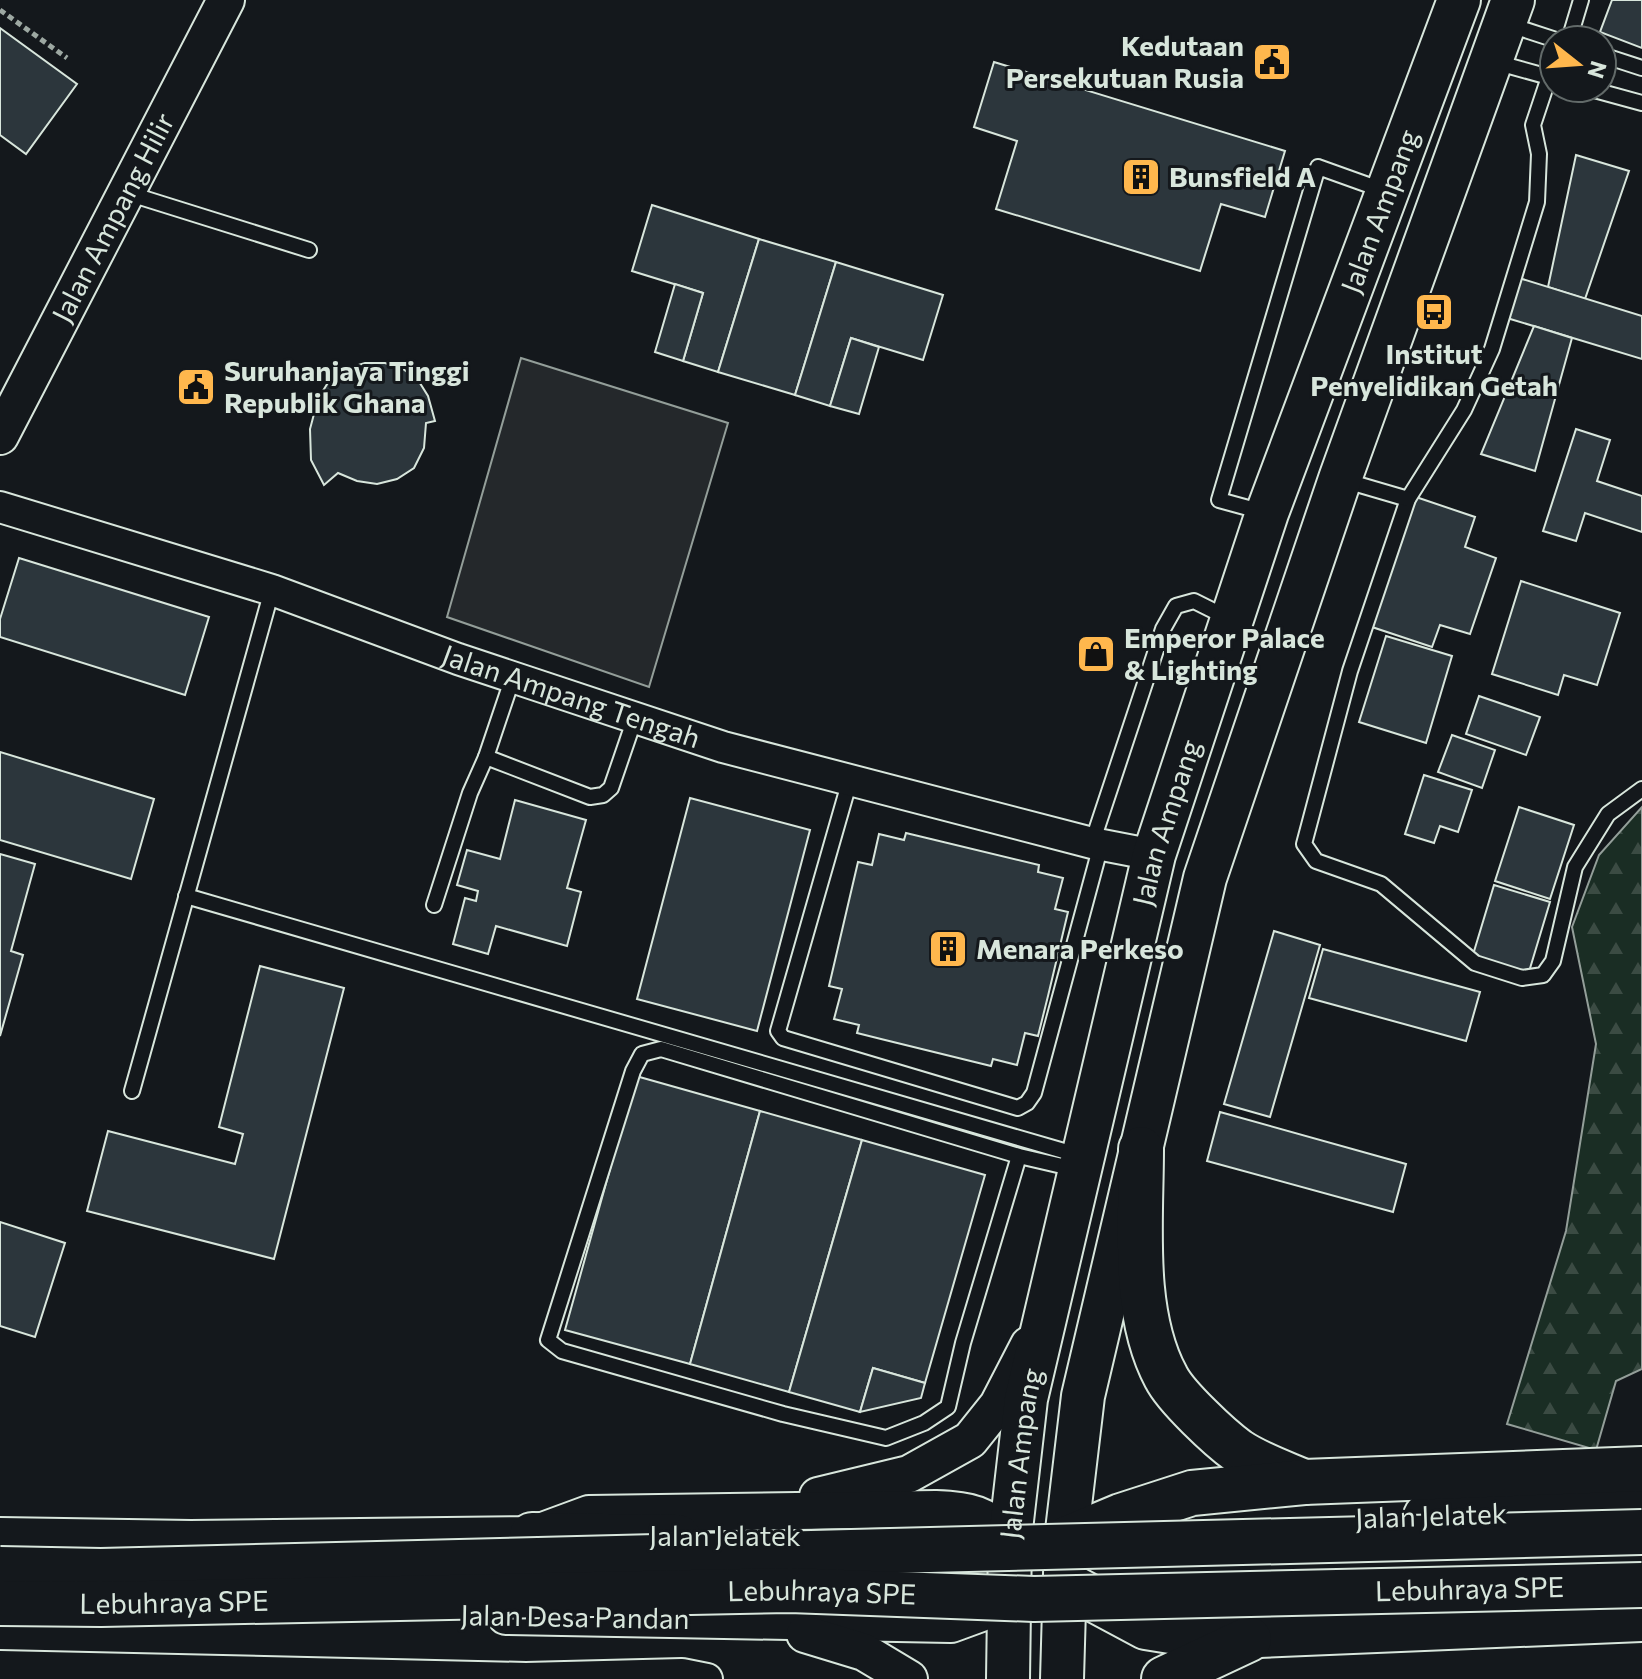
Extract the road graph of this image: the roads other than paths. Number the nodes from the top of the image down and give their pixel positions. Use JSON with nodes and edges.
{"nodes":[{"id":1,"x":226,"y":0,"type":"edge"},
{"id":2,"x":1459,"y":0,"type":"edge"},
{"id":3,"x":1581,"y":0,"type":"edge"},
{"id":4,"x":1574,"y":24,"type":"edge"},
{"id":5,"x":1503,"y":28,"type":"edge"},
{"id":6,"x":1538,"y":36,"type":"edge"},
{"id":7,"x":1618,"y":60,"type":"edge"},
{"id":8,"x":1538,"y":64,"type":"edge"},
{"id":9,"x":1642,"y":68,"type":"edge"},
{"id":10,"x":1618,"y":96,"type":"edge"},
{"id":11,"x":1642,"y":103,"type":"edge"},
{"id":12,"x":1541,"y":104,"type":"edge"},
{"id":13,"x":1389,"y":192,"type":"junction"},
{"id":14,"x":126,"y":193,"type":"junction"},
{"id":15,"x":309,"y":250,"type":"dead end"},
{"id":16,"x":0,"y":436,"type":"edge"},
{"id":17,"x":1340,"y":479,"type":"junction"},
{"id":18,"x":1408,"y":499,"type":"junction"},
{"id":19,"x":0,"y":507,"type":"edge"},
{"id":20,"x":1267,"y":513,"type":"junction"},
{"id":21,"x":272,"y":590,"type":"junction"},
{"id":22,"x":1232,"y":620,"type":"junction"},
{"id":23,"x":513,"y":677,"type":"junction"},
{"id":24,"x":635,"y":718,"type":"junction"},
{"id":25,"x":486,"y":757,"type":"junction"},
{"id":26,"x":850,"y":780,"type":"junction"},
{"id":27,"x":1642,"y":789,"type":"edge"},
{"id":28,"x":1096,"y":844,"type":"junction"},
{"id":29,"x":1154,"y":855,"type":"junction"},
{"id":30,"x":186,"y":896,"type":"junction"},
{"id":31,"x":434,"y":905,"type":"dead end"},
{"id":32,"x":132,"y":1091,"type":"dead end"},
{"id":33,"x":1141,"y":1149,"type":"junction"},
{"id":34,"x":1019,"y":1156,"type":"junction"},
{"id":35,"x":1081,"y":1163,"type":"junction"},
{"id":36,"x":1046,"y":1312,"type":"junction"},
{"id":37,"x":1642,"y":1469,"type":"edge"},
{"id":38,"x":1304,"y":1482,"type":"junction"},
{"id":39,"x":1642,"y":1508,"type":"edge"},
{"id":40,"x":795,"y":1509,"type":"junction"},
{"id":41,"x":1206,"y":1509,"type":"junction"},
{"id":42,"x":927,"y":1521,"type":"junction"},
{"id":43,"x":1642,"y":1532,"type":"edge"},
{"id":44,"x":532,"y":1535,"type":"junction"},
{"id":45,"x":0,"y":1536,"type":"edge"},
{"id":46,"x":1037,"y":1561,"type":"junction"},
{"id":47,"x":0,"y":1569,"type":"edge"},
{"id":48,"x":1215,"y":1577,"type":"dead end"},
{"id":49,"x":933,"y":1585,"type":"dead end"},
{"id":50,"x":1642,"y":1585,"type":"edge"},
{"id":51,"x":0,"y":1603,"type":"edge"},
{"id":52,"x":413,"y":1615,"type":"junction"},
{"id":53,"x":718,"y":1618,"type":"junction"},
{"id":54,"x":1642,"y":1619,"type":"edge"},
{"id":55,"x":0,"y":1620,"type":"edge"},
{"id":56,"x":910,"y":1623,"type":"junction"},
{"id":57,"x":1177,"y":1632,"type":"junction"},
{"id":58,"x":1259,"y":1635,"type":"junction"},
{"id":59,"x":0,"y":1666,"type":"edge"},
{"id":60,"x":526,"y":1679,"type":"edge"},
{"id":61,"x":707,"y":1679,"type":"edge"},
{"id":62,"x":909,"y":1679,"type":"edge"},
{"id":63,"x":1008,"y":1679,"type":"edge"},
{"id":64,"x":1062,"y":1679,"type":"edge"},
{"id":65,"x":1164,"y":1679,"type":"edge"}],
"edges":[{"from":1,"to":14,"type":"street","name":"Jalan Ampang Hilir"},
{"from":2,"to":13,"type":"main road","name":"Jalan Ampang"},
{"from":3,"to":4,"type":"lane"},
{"from":5,"to":6,"type":"lane"},
{"from":5,"to":8,"type":"lane"},
{"from":5,"to":17,"type":"main road","name":"Jalan Ampang"},
{"from":7,"to":9,"type":"lane"},
{"from":10,"to":11,"type":"lane"},
{"from":12,"to":18,"type":"lane"},
{"from":13,"to":20,"type":"main road","name":"Jalan Ampang"},
{"from":13,"to":20,"type":"lane"},
{"from":14,"to":15,"type":"lane"},
{"from":14,"to":16,"type":"street","name":"Jalan Ampang Hilir"},
{"from":17,"to":18,"type":"lane"},
{"from":17,"to":33,"type":"main road","name":"Jalan Ampang"},
{"from":18,"to":27,"type":"lane"},
{"from":19,"to":21,"type":"street","name":"Jalan Ampang Tengah"},
{"from":20,"to":22,"type":"main road","name":"Jalan Ampang"},
{"from":21,"to":23,"type":"street","name":"Jalan Ampang Tengah"},
{"from":21,"to":30,"type":"lane"},
{"from":22,"to":28,"type":"lane"},
{"from":22,"to":29,"type":"main road","name":"Jalan Ampang"},
{"from":23,"to":24,"type":"street","name":"Jalan Ampang Tengah"},
{"from":23,"to":25,"type":"lane"},
{"from":24,"to":25,"type":"lane"},
{"from":24,"to":26,"type":"street","name":"Jalan Ampang Tengah"},
{"from":25,"to":31,"type":"lane"},
{"from":26,"to":28,"type":"street","name":"Jalan Ampang Tengah"},
{"from":26,"to":28,"type":"lane"},
{"from":28,"to":29,"type":"street","name":"Jalan Ampang Tengah"},
{"from":29,"to":35,"type":"main road","name":"Jalan Ampang"},
{"from":30,"to":32,"type":"lane"},
{"from":30,"to":35,"type":"lane"},
{"from":33,"to":38,"type":"main road"},
{"from":33,"to":46,"type":"main road","name":"Jalan Ampang"},
{"from":34,"to":34,"type":"lane"},
{"from":34,"to":35,"type":"lane"},
{"from":35,"to":36,"type":"main road","name":"Jalan Ampang"},
{"from":36,"to":40,"type":"street"},
{"from":36,"to":46,"type":"main road","name":"Jalan Ampang"},
{"from":37,"to":38,"type":"main road"},
{"from":38,"to":41,"type":"main road"},
{"from":39,"to":41,"type":"main road","name":"Jalan Jelatek"},
{"from":40,"to":42,"type":"street"},
{"from":40,"to":44,"type":"street"},
{"from":41,"to":46,"type":"main road"},
{"from":41,"to":57,"type":"main road"},
{"from":42,"to":44,"type":"main road","name":"Jalan Jelatek"},
{"from":42,"to":46,"type":"street"},
{"from":42,"to":56,"type":"street"},
{"from":43,"to":47,"type":"main road","name":"Lebuhraya SPE","bridge":true},
{"from":44,"to":45,"type":"street"},
{"from":46,"to":56,"type":"street","name":"Jalan Desa Pandan"},
{"from":46,"to":57,"type":"main road"},
{"from":46,"to":63,"type":"main road","name":"Jalan Ampang"},
{"from":46,"to":64,"type":"main road","name":"Jalan Ampang"},
{"from":48,"to":50,"type":"street"},
{"from":49,"to":52,"type":"street","name":"Jalan Desa Pandan"},
{"from":50,"to":51,"type":"main road","name":"Lebuhraya SPE","bridge":true},
{"from":52,"to":53,"type":"street","name":"Jalan Desa Pandan"},
{"from":52,"to":55,"type":"street","name":"Jalan Desa Pandan"},
{"from":53,"to":56,"type":"street","name":"Jalan Desa Pandan"},
{"from":53,"to":62,"type":"street"},
{"from":54,"to":58,"type":"main road"},
{"from":57,"to":58,"type":"main road"},
{"from":58,"to":65,"type":"main road"},
{"from":59,"to":60,"type":"street"},
{"from":60,"to":61,"type":"street"}]}
